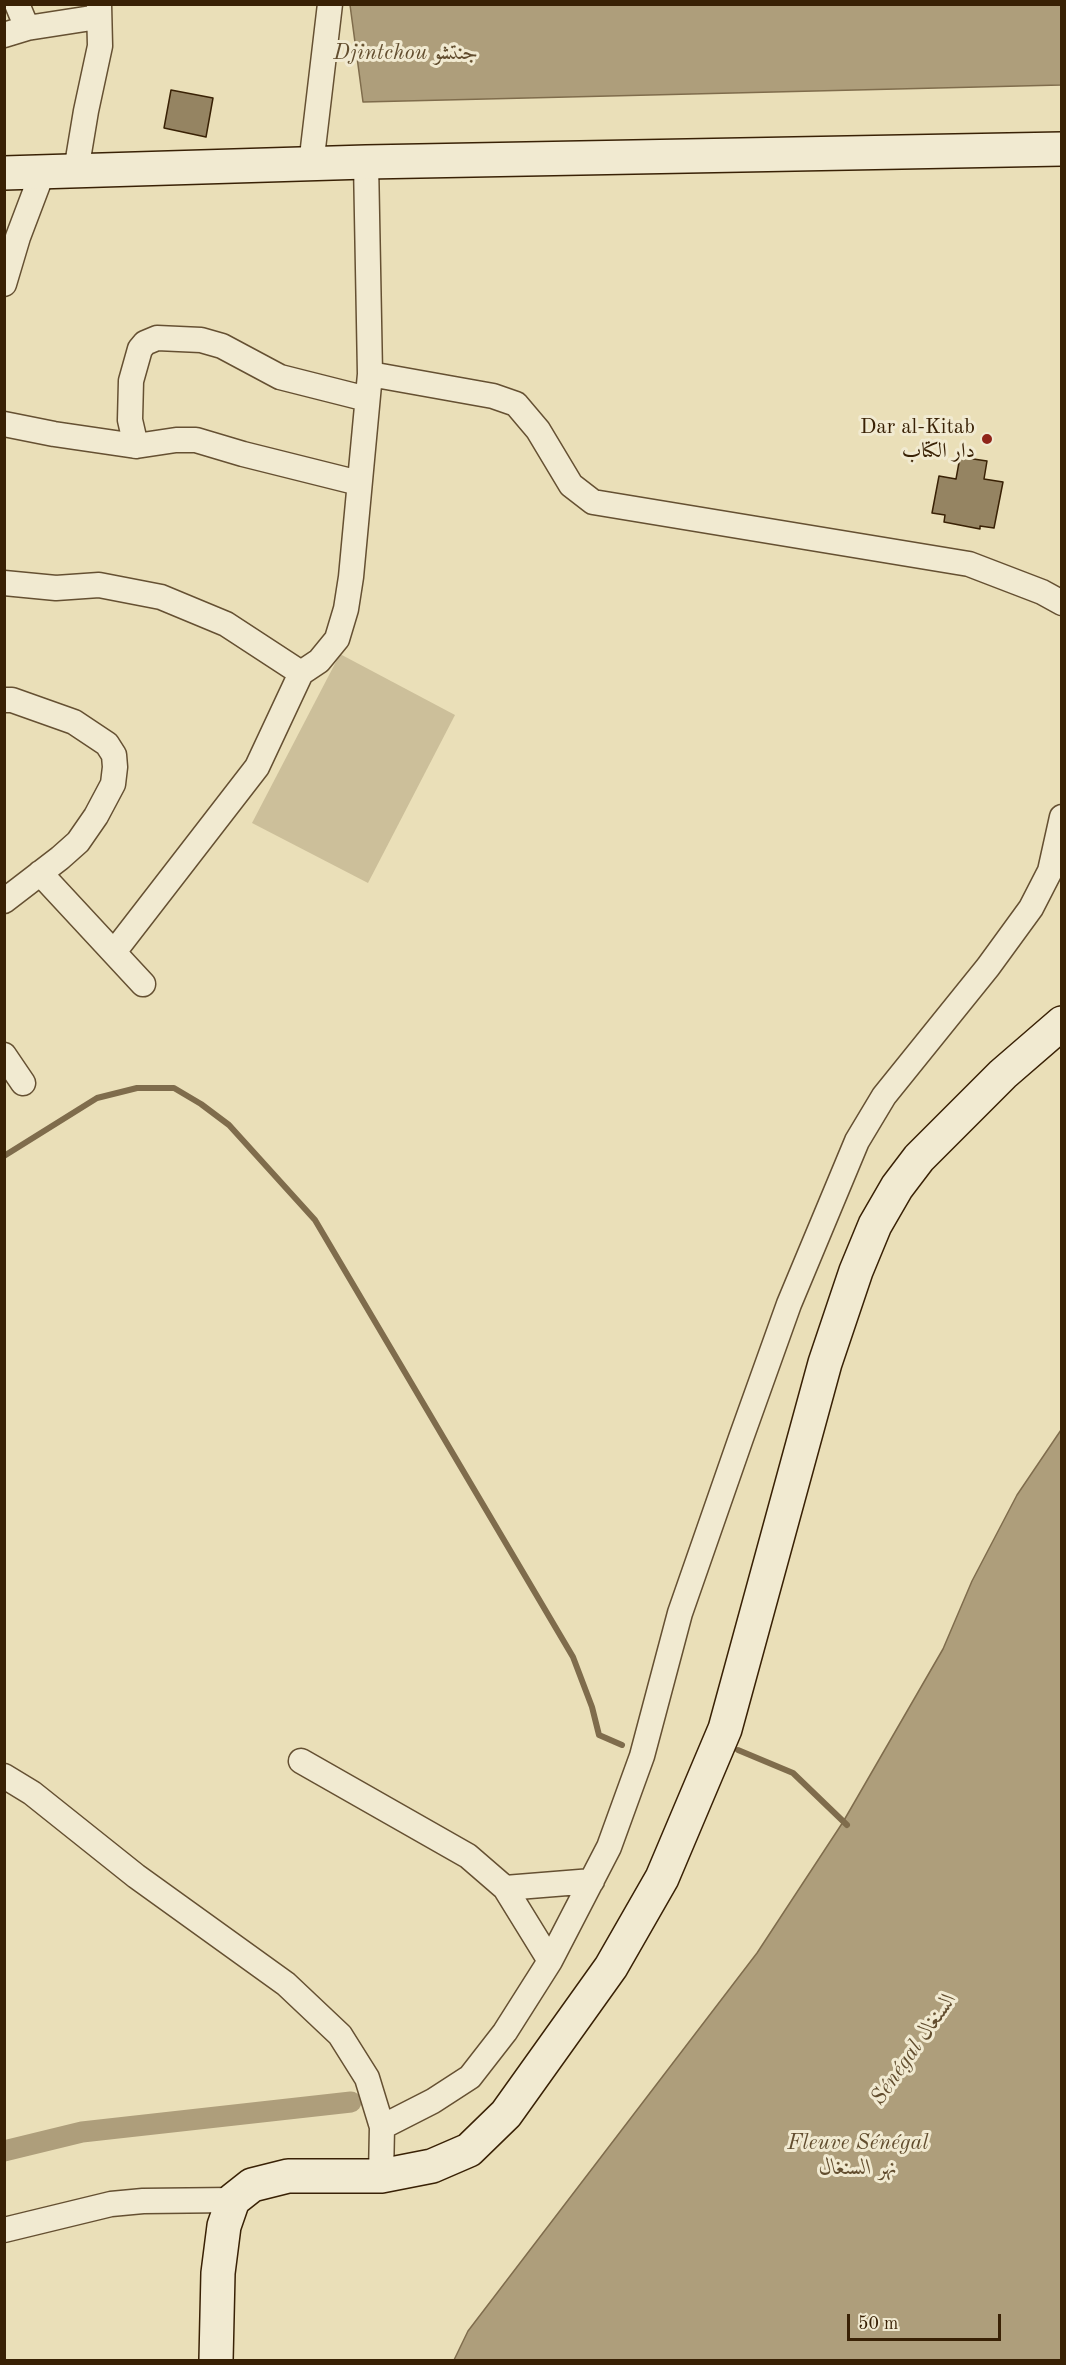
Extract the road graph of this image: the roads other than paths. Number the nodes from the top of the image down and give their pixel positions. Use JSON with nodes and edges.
{"nodes":[{"id":1,"x":16,"y":4,"type":"edge"},
{"id":2,"x":330,"y":4,"type":"edge"},
{"id":3,"x":98,"y":11,"type":"edge"},
{"id":4,"x":16,"y":32,"type":"edge"},
{"id":5,"x":1062,"y":149,"type":"edge"},
{"id":6,"x":366,"y":162,"type":"junction"},
{"id":7,"x":311,"y":165,"type":"junction"},
{"id":8,"x":43,"y":171,"type":"junction"},
{"id":9,"x":76,"y":171,"type":"junction"},
{"id":10,"x":4,"y":173,"type":"edge"},
{"id":11,"x":4,"y":284,"type":"edge"},
{"id":12,"x":370,"y":374,"type":"junction"},
{"id":13,"x":367,"y":399,"type":"junction"},
{"id":14,"x":4,"y":424,"type":"edge"},
{"id":15,"x":136,"y":446,"type":"junction"},
{"id":16,"x":359,"y":483,"type":"junction"},
{"id":17,"x":4,"y":583,"type":"edge"},
{"id":18,"x":1062,"y":603,"type":"edge"},
{"id":19,"x":301,"y":673,"type":"junction"},
{"id":20,"x":4,"y":700,"type":"edge"},
{"id":21,"x":1062,"y":817,"type":"edge"},
{"id":22,"x":40,"y":873,"type":"junction"},
{"id":23,"x":4,"y":901,"type":"edge"},
{"id":24,"x":114,"y":952,"type":"junction"},
{"id":25,"x":143,"y":984,"type":"dead end"},
{"id":26,"x":1062,"y":1023,"type":"edge"},
{"id":27,"x":4,"y":1055,"type":"edge"},
{"id":28,"x":23,"y":1083,"type":"dead end"},
{"id":29,"x":300,"y":1761,"type":"dead end"},
{"id":30,"x":4,"y":1776,"type":"edge"},
{"id":31,"x":592,"y":1881,"type":"junction"},
{"id":32,"x":505,"y":1888,"type":"junction"},
{"id":33,"x":550,"y":1961,"type":"junction"},
{"id":34,"x":382,"y":2127,"type":"junction"},
{"id":35,"x":381,"y":2176,"type":"junction"},
{"id":36,"x":233,"y":2200,"type":"junction"},
{"id":37,"x":4,"y":2230,"type":"edge"},
{"id":38,"x":216,"y":2361,"type":"edge"}],
"edges":[{"from":1,"to":4,"type":"street"},
{"from":2,"to":7,"type":"street"},
{"from":3,"to":4,"type":"street"},
{"from":3,"to":9,"type":"street"},
{"from":5,"to":6,"type":"street"},
{"from":6,"to":7,"type":"street"},
{"from":6,"to":12,"type":"street"},
{"from":7,"to":9,"type":"street"},
{"from":8,"to":9,"type":"street"},
{"from":8,"to":10,"type":"street"},
{"from":8,"to":11,"type":"street"},
{"from":12,"to":13,"type":"street"},
{"from":12,"to":18,"type":"street"},
{"from":13,"to":15,"type":"street"},
{"from":13,"to":16,"type":"street"},
{"from":14,"to":15,"type":"street"},
{"from":15,"to":16,"type":"street"},
{"from":16,"to":19,"type":"street"},
{"from":17,"to":19,"type":"street"},
{"from":19,"to":24,"type":"street"},
{"from":20,"to":22,"type":"street"},
{"from":21,"to":31,"type":"street"},
{"from":22,"to":23,"type":"street"},
{"from":22,"to":24,"type":"street"},
{"from":24,"to":25,"type":"street"},
{"from":26,"to":35,"type":"street"},
{"from":27,"to":28,"type":"street"},
{"from":29,"to":32,"type":"street"},
{"from":30,"to":34,"type":"street"},
{"from":31,"to":32,"type":"street"},
{"from":31,"to":33,"type":"street"},
{"from":32,"to":33,"type":"street"},
{"from":33,"to":34,"type":"street"},
{"from":34,"to":35,"type":"street"},
{"from":35,"to":36,"type":"street"},
{"from":36,"to":37,"type":"street"},
{"from":36,"to":38,"type":"street"}]}
